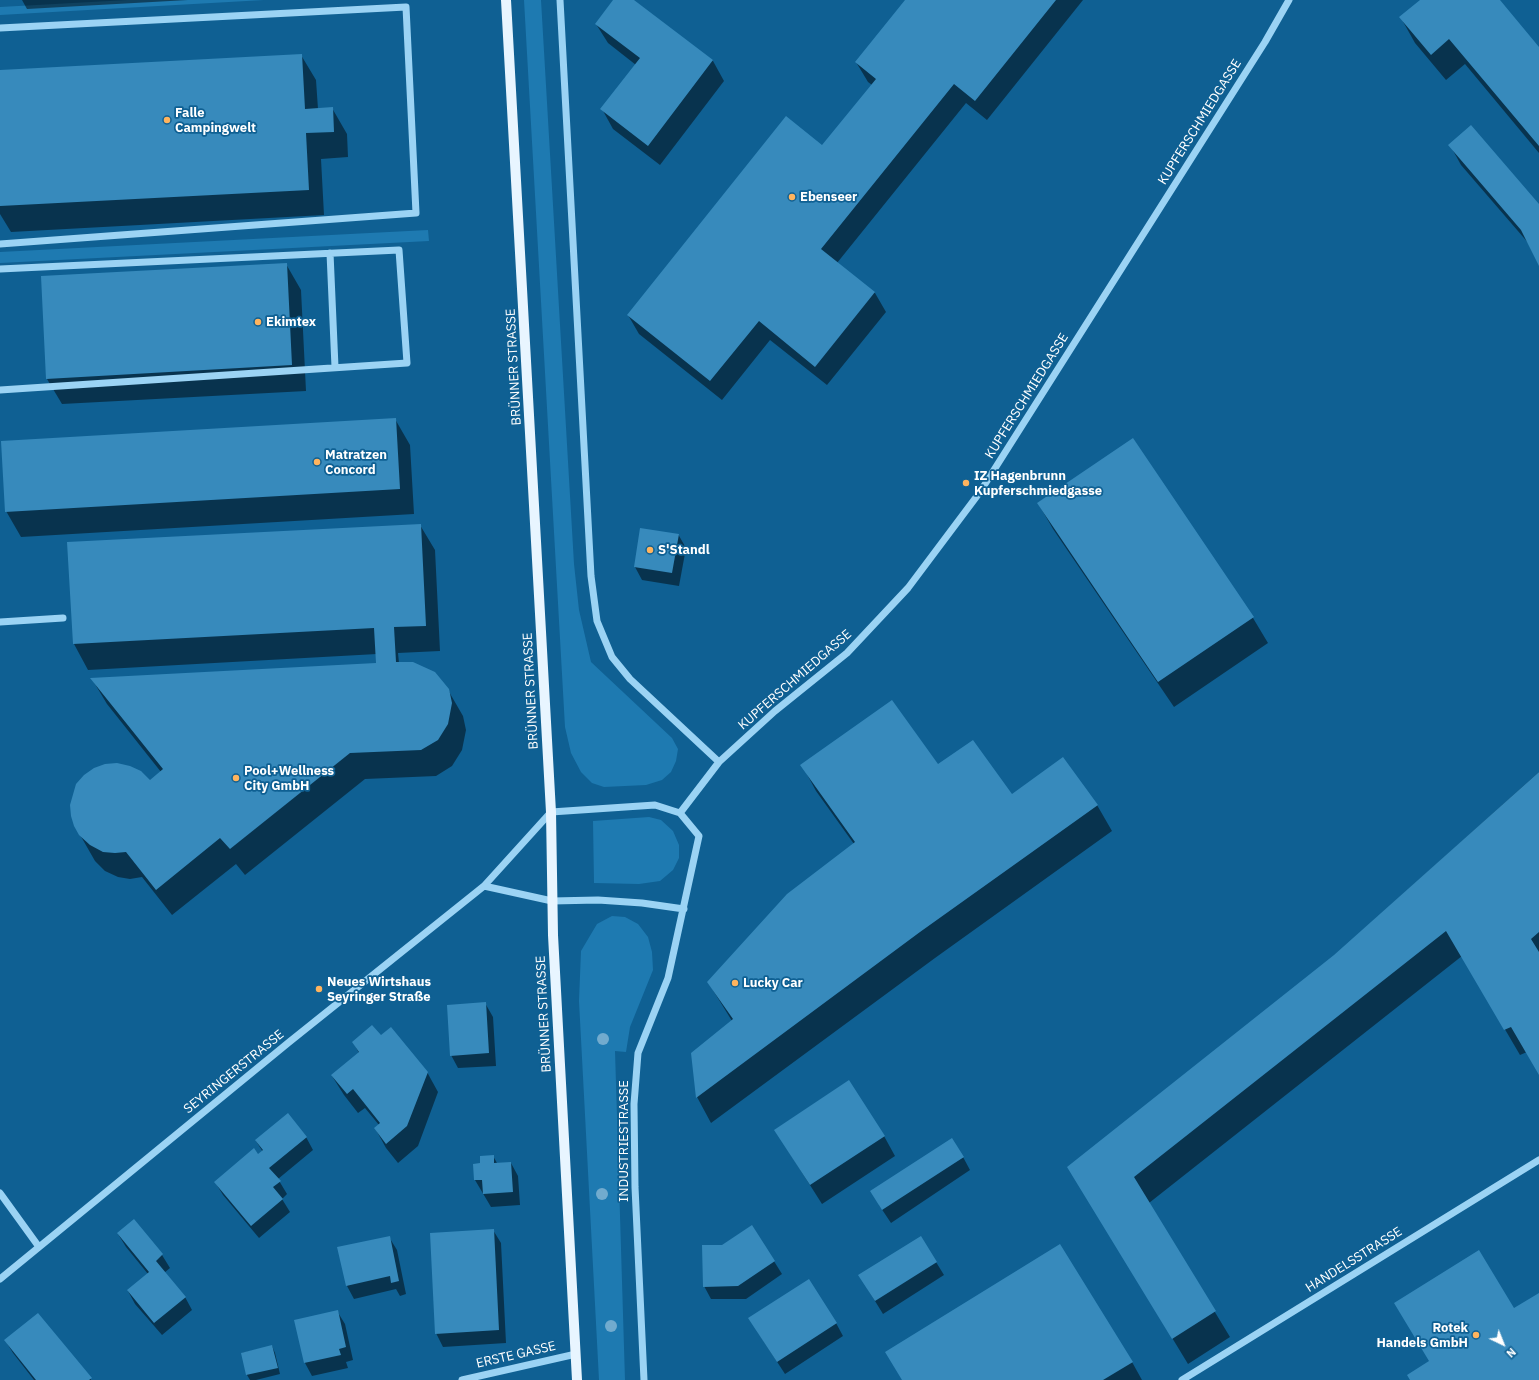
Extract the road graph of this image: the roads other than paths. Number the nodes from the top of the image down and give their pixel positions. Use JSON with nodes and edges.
{"nodes":[{"id":1,"x":506,"y":0,"type":"edge"},
{"id":2,"x":560,"y":0,"type":"edge"},
{"id":3,"x":1289,"y":0,"type":"edge"},
{"id":4,"x":0,"y":28,"type":"edge"},
{"id":5,"x":0,"y":244,"type":"edge"},
{"id":6,"x":330,"y":253,"type":"junction"},
{"id":7,"x":0,"y":269,"type":"edge"},
{"id":8,"x":334,"y":367,"type":"junction"},
{"id":9,"x":0,"y":390,"type":"edge"},
{"id":10,"x":63,"y":618,"type":"dead end"},
{"id":11,"x":0,"y":622,"type":"edge"},
{"id":12,"x":719,"y":762,"type":"junction"},
{"id":13,"x":551,"y":812,"type":"junction"},
{"id":14,"x":680,"y":813,"type":"junction"},
{"id":15,"x":484,"y":886,"type":"junction"},
{"id":16,"x":552,"y":901,"type":"junction"},
{"id":17,"x":684,"y":909,"type":"junction"},
{"id":18,"x":1539,"y":1160,"type":"edge"},
{"id":19,"x":0,"y":1193,"type":"edge"},
{"id":20,"x":39,"y":1247,"type":"junction"},
{"id":21,"x":0,"y":1279,"type":"edge"},
{"id":22,"x":576,"y":1354,"type":"junction"},
{"id":23,"x":462,"y":1380,"type":"edge"},
{"id":24,"x":577,"y":1380,"type":"edge"},
{"id":25,"x":644,"y":1380,"type":"edge"},
{"id":26,"x":1182,"y":1380,"type":"edge"}],
"edges":[{"from":1,"to":13,"type":"main road","name":"BRÜNNER STRASSE"},
{"from":2,"to":12,"type":"street"},
{"from":3,"to":12,"type":"street","name":"KUPFERSCHMIEDGASSE"},
{"from":4,"to":5,"type":"street"},
{"from":6,"to":7,"type":"street"},
{"from":6,"to":8,"type":"street"},
{"from":6,"to":8,"type":"street"},
{"from":8,"to":9,"type":"street"},
{"from":10,"to":11,"type":"street"},
{"from":12,"to":14,"type":"street","name":"KUPFERSCHMIEDGASSE"},
{"from":13,"to":14,"type":"street"},
{"from":13,"to":15,"type":"street","name":"SEYRINGERSTRASSE"},
{"from":13,"to":16,"type":"main road","name":"BRÜNNER STRASSE"},
{"from":14,"to":17,"type":"street"},
{"from":15,"to":16,"type":"street"},
{"from":15,"to":20,"type":"street","name":"SEYRINGERSTRASSE"},
{"from":16,"to":17,"type":"street"},
{"from":16,"to":22,"type":"main road","name":"BRÜNNER STRASSE"},
{"from":17,"to":25,"type":"street","name":"INDUSTRIESTRASSE"},
{"from":18,"to":26,"type":"street","name":"HANDELSSTRASSE"},
{"from":19,"to":20,"type":"street"},
{"from":20,"to":21,"type":"street","name":"SEYRINGERSTRASSE"},
{"from":22,"to":23,"type":"street","name":"ERSTE GASSE"},
{"from":22,"to":24,"type":"main road","name":"BRÜNNER STRASSE"}]}
